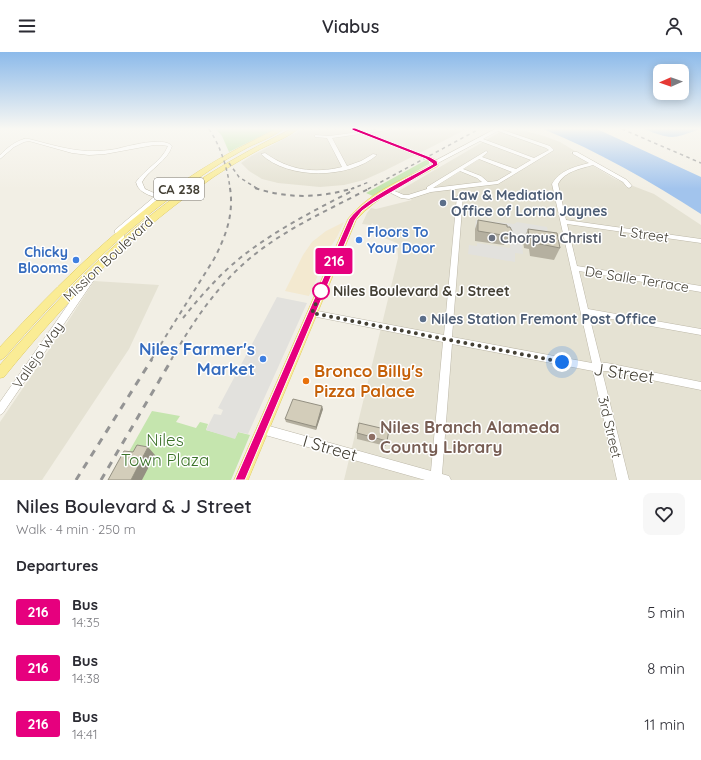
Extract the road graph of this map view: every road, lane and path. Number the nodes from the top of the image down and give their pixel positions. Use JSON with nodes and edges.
{"nodes":[{"id":1,"x":10,"y":149,"type":"edge"},
{"id":2,"x":62,"y":149,"type":"edge"},
{"id":3,"x":127,"y":149,"type":"edge"},
{"id":4,"x":169,"y":149,"type":"edge"},
{"id":5,"x":242,"y":149,"type":"edge"},
{"id":6,"x":254,"y":149,"type":"edge"},
{"id":7,"x":335,"y":149,"type":"edge"},
{"id":8,"x":405,"y":149,"type":"edge"},
{"id":9,"x":461,"y":149,"type":"edge"},
{"id":10,"x":506,"y":149,"type":"edge"},
{"id":11,"x":551,"y":149,"type":"edge"},
{"id":12,"x":486,"y":152,"type":"dead end"},
{"id":13,"x":575,"y":152,"type":"dead end"},
{"id":14,"x":263,"y":154,"type":"dead end"},
{"id":15,"x":375,"y":155,"type":"dead end"},
{"id":16,"x":479,"y":157,"type":"junction"},
{"id":17,"x":0,"y":158,"type":"edge"},
{"id":18,"x":534,"y":160,"type":"junction"},
{"id":19,"x":436,"y":162,"type":"junction"},
{"id":20,"x":594,"y":163,"type":"junction"},
{"id":21,"x":345,"y":167,"type":"junction"},
{"id":22,"x":460,"y":168,"type":"junction"},
{"id":23,"x":515,"y":171,"type":"junction"},
{"id":24,"x":486,"y":183,"type":"junction"},
{"id":25,"x":629,"y":186,"type":"dead end"},
{"id":26,"x":390,"y":190,"type":"junction"},
{"id":27,"x":430,"y":190,"type":"junction"},
{"id":28,"x":460,"y":196,"type":"dead end"},
{"id":29,"x":564,"y":222,"type":"junction"},
{"id":30,"x":121,"y":234,"type":"junction"},
{"id":31,"x":701,"y":242,"type":"edge"},
{"id":32,"x":121,"y":244,"type":"junction"},
{"id":33,"x":104,"y":260,"type":"junction"},
{"id":34,"x":574,"y":268,"type":"junction"},
{"id":35,"x":68,"y":282,"type":"junction"},
{"id":36,"x":80,"y":284,"type":"junction"},
{"id":37,"x":701,"y":289,"type":"edge"},
{"id":38,"x":584,"y":311,"type":"junction"},
{"id":39,"x":312,"y":313,"type":"junction"},
{"id":40,"x":701,"y":332,"type":"edge"},
{"id":41,"x":448,"y":339,"type":"junction"},
{"id":42,"x":0,"y":355,"type":"edge"},
{"id":43,"x":596,"y":367,"type":"junction"},
{"id":44,"x":0,"y":373,"type":"edge"},
{"id":45,"x":701,"y":386,"type":"edge"},
{"id":46,"x":0,"y":410,"type":"edge"},
{"id":47,"x":262,"y":429,"type":"junction"},
{"id":48,"x":439,"y":479,"type":"edge"},
{"id":49,"x":241,"y":480,"type":"edge"},
{"id":50,"x":623,"y":480,"type":"edge"}],
"edges":[{"from":1,"to":17,"type":"street"},
{"from":2,"to":3,"type":"street"},
{"from":4,"to":30,"type":"street"},
{"from":5,"to":30,"type":"main road","name":"Mission Boulevard","number":"CA 238"},
{"from":6,"to":32,"type":"main road","name":"Mission Boulevard","number":"CA 238"},
{"from":7,"to":21,"type":"street"},
{"from":8,"to":19,"type":"main road"},
{"from":9,"to":19,"type":"street"},
{"from":10,"to":18,"type":"street"},
{"from":11,"to":18,"type":"street"},
{"from":12,"to":16,"type":"street"},
{"from":13,"to":20,"type":"street"},
{"from":14,"to":21,"type":"street"},
{"from":15,"to":21,"type":"street"},
{"from":16,"to":22,"type":"street"},
{"from":16,"to":23,"type":"street"},
{"from":18,"to":23,"type":"street"},
{"from":19,"to":26,"type":"main road"},
{"from":20,"to":25,"type":"street"},
{"from":20,"to":29,"type":"street","name":"3rd Street"},
{"from":22,"to":24,"type":"street"},
{"from":22,"to":27,"type":"street"},
{"from":23,"to":24,"type":"street"},
{"from":24,"to":27,"type":"street"},
{"from":26,"to":27,"type":"street"},
{"from":26,"to":39,"type":"main road"},
{"from":28,"to":41,"type":"street"},
{"from":29,"to":31,"type":"street","name":"L Street"},
{"from":29,"to":34,"type":"street","name":"3rd Street"},
{"from":30,"to":32,"type":"street"},
{"from":30,"to":35,"type":"main road","name":"Mission Boulevard","number":"CA 238"},
{"from":32,"to":33,"type":"main road","name":"Mission Boulevard","number":"CA 238"},
{"from":33,"to":36,"type":"main road","name":"Mission Boulevard","number":"CA 238"},
{"from":33,"to":46,"type":"street","name":"Vallejo Way"},
{"from":34,"to":37,"type":"street","name":"De Salle Terrace"},
{"from":34,"to":38,"type":"street","name":"3rd Street"},
{"from":35,"to":36,"type":"main road"},
{"from":35,"to":42,"type":"main road","name":"Mission Boulevard","number":"CA 238"},
{"from":36,"to":44,"type":"main road","name":"Mission Boulevard","number":"CA 238"},
{"from":38,"to":40,"type":"street"},
{"from":38,"to":43,"type":"street","name":"3rd Street"},
{"from":39,"to":41,"type":"street","name":"J Street"},
{"from":39,"to":47,"type":"main road"},
{"from":41,"to":43,"type":"street","name":"J Street"},
{"from":41,"to":48,"type":"street"},
{"from":43,"to":45,"type":"street","name":"J Street"},
{"from":43,"to":50,"type":"street","name":"3rd Street"},
{"from":47,"to":48,"type":"street","name":"I Street"},
{"from":47,"to":49,"type":"main road"}]}
